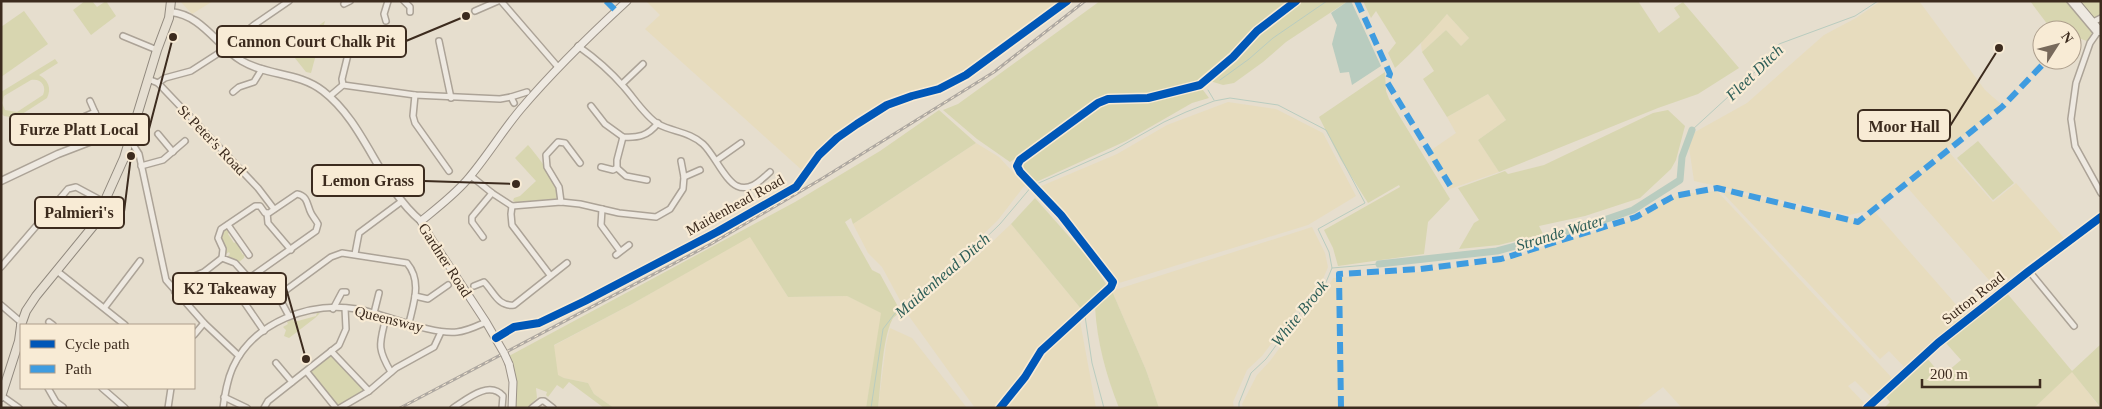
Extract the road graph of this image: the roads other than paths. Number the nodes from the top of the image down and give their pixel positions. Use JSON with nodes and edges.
{"nodes":[{"id":1,"x":171,"y":1,"type":"edge"},
{"id":2,"x":289,"y":1,"type":"edge"},
{"id":3,"x":388,"y":1,"type":"edge"},
{"id":4,"x":404,"y":1,"type":"edge"},
{"id":5,"x":500,"y":1,"type":"edge"},
{"id":6,"x":627,"y":1,"type":"edge"},
{"id":7,"x":1067,"y":1,"type":"edge"},
{"id":8,"x":2070,"y":1,"type":"edge"},
{"id":9,"x":2075,"y":1,"type":"edge"},
{"id":10,"x":475,"y":11,"type":"dead end"},
{"id":11,"x":171,"y":12,"type":"junction"},
{"id":12,"x":410,"y":12,"type":"dead end"},
{"id":13,"x":2101,"y":18,"type":"edge"},
{"id":14,"x":386,"y":21,"type":"dead end"},
{"id":15,"x":2093,"y":22,"type":"junction"},
{"id":16,"x":2099,"y":31,"type":"edge"},
{"id":17,"x":123,"y":36,"type":"dead end"},
{"id":18,"x":439,"y":41,"type":"dead end"},
{"id":19,"x":136,"y":42,"type":"junction"},
{"id":20,"x":364,"y":46,"type":"dead end"},
{"id":21,"x":578,"y":46,"type":"junction"},
{"id":22,"x":133,"y":49,"type":"dead end"},
{"id":23,"x":157,"y":50,"type":"junction"},
{"id":24,"x":224,"y":50,"type":"junction"},
{"id":25,"x":643,"y":64,"type":"dead end"},
{"id":26,"x":558,"y":67,"type":"junction"},
{"id":27,"x":262,"y":69,"type":"junction"},
{"id":28,"x":148,"y":79,"type":"junction"},
{"id":29,"x":158,"y":83,"type":"junction"},
{"id":30,"x":622,"y":84,"type":"junction"},
{"id":31,"x":343,"y":85,"type":"junction"},
{"id":32,"x":233,"y":92,"type":"dead end"},
{"id":33,"x":527,"y":92,"type":"dead end"},
{"id":34,"x":415,"y":95,"type":"junction"},
{"id":35,"x":330,"y":96,"type":"junction"},
{"id":36,"x":511,"y":97,"type":"junction"},
{"id":37,"x":452,"y":98,"type":"junction"},
{"id":38,"x":90,"y":101,"type":"dead end"},
{"id":39,"x":514,"y":103,"type":"dead end"},
{"id":40,"x":592,"y":109,"type":"dead end"},
{"id":41,"x":95,"y":112,"type":"junction"},
{"id":42,"x":79,"y":119,"type":"dead end"},
{"id":43,"x":658,"y":123,"type":"junction"},
{"id":44,"x":132,"y":129,"type":"junction"},
{"id":45,"x":158,"y":134,"type":"dead end"},
{"id":46,"x":105,"y":135,"type":"junction"},
{"id":47,"x":623,"y":137,"type":"junction"},
{"id":48,"x":129,"y":139,"type":"junction"},
{"id":49,"x":185,"y":141,"type":"dead end"},
{"id":50,"x":741,"y":143,"type":"dead end"},
{"id":51,"x":174,"y":152,"type":"junction"},
{"id":52,"x":717,"y":160,"type":"junction"},
{"id":53,"x":681,"y":161,"type":"dead end"},
{"id":54,"x":580,"y":163,"type":"dead end"},
{"id":55,"x":141,"y":166,"type":"junction"},
{"id":56,"x":601,"y":168,"type":"dead end"},
{"id":57,"x":617,"y":168,"type":"junction"},
{"id":58,"x":700,"y":170,"type":"dead end"},
{"id":59,"x":449,"y":171,"type":"dead end"},
{"id":60,"x":642,"y":172,"type":"dead end"},
{"id":61,"x":770,"y":172,"type":"dead end"},
{"id":62,"x":471,"y":176,"type":"junction"},
{"id":63,"x":684,"y":177,"type":"junction"},
{"id":64,"x":1,"y":182,"type":"edge"},
{"id":65,"x":492,"y":193,"type":"junction"},
{"id":66,"x":2101,"y":193,"type":"edge"},
{"id":67,"x":402,"y":201,"type":"junction"},
{"id":68,"x":104,"y":202,"type":"junction"},
{"id":69,"x":560,"y":202,"type":"junction"},
{"id":70,"x":512,"y":206,"type":"junction"},
{"id":71,"x":274,"y":209,"type":"junction"},
{"id":72,"x":602,"y":209,"type":"junction"},
{"id":73,"x":267,"y":213,"type":"junction"},
{"id":74,"x":2101,"y":217,"type":"edge"},
{"id":75,"x":421,"y":221,"type":"junction"},
{"id":76,"x":228,"y":225,"type":"junction"},
{"id":77,"x":483,"y":238,"type":"dead end"},
{"id":78,"x":629,"y":244,"type":"dead end"},
{"id":79,"x":290,"y":250,"type":"junction"},
{"id":80,"x":355,"y":254,"type":"junction"},
{"id":81,"x":250,"y":255,"type":"dead end"},
{"id":82,"x":222,"y":258,"type":"junction"},
{"id":83,"x":140,"y":261,"type":"dead end"},
{"id":84,"x":566,"y":263,"type":"dead end"},
{"id":85,"x":1,"y":267,"type":"edge"},
{"id":86,"x":58,"y":271,"type":"junction"},
{"id":87,"x":2028,"y":271,"type":"junction"},
{"id":88,"x":550,"y":275,"type":"junction"},
{"id":89,"x":448,"y":285,"type":"dead end"},
{"id":90,"x":474,"y":286,"type":"dead end"},
{"id":91,"x":175,"y":292,"type":"junction"},
{"id":92,"x":346,"y":292,"type":"dead end"},
{"id":93,"x":379,"y":293,"type":"dead end"},
{"id":94,"x":416,"y":296,"type":"junction"},
{"id":95,"x":244,"y":302,"type":"dead end"},
{"id":96,"x":1,"y":305,"type":"edge"},
{"id":97,"x":105,"y":307,"type":"junction"},
{"id":98,"x":333,"y":308,"type":"junction"},
{"id":99,"x":345,"y":308,"type":"junction"},
{"id":100,"x":374,"y":313,"type":"junction"},
{"id":101,"x":289,"y":316,"type":"junction"},
{"id":102,"x":386,"y":317,"type":"junction"},
{"id":103,"x":486,"y":322,"type":"junction"},
{"id":104,"x":204,"y":323,"type":"junction"},
{"id":105,"x":409,"y":323,"type":"junction"},
{"id":106,"x":20,"y":324,"type":"edge"},
{"id":107,"x":21,"y":324,"type":"edge"},
{"id":108,"x":125,"y":324,"type":"edge"},
{"id":109,"x":2074,"y":326,"type":"dead end"},
{"id":110,"x":264,"y":331,"type":"junction"},
{"id":111,"x":441,"y":332,"type":"junction"},
{"id":112,"x":20,"y":333,"type":"edge"},
{"id":113,"x":195,"y":334,"type":"edge"},
{"id":114,"x":496,"y":338,"type":"junction"},
{"id":115,"x":332,"y":351,"type":"junction"},
{"id":116,"x":239,"y":356,"type":"junction"},
{"id":117,"x":276,"y":363,"type":"dead end"},
{"id":118,"x":306,"y":372,"type":"junction"},
{"id":119,"x":391,"y":372,"type":"junction"},
{"id":120,"x":292,"y":382,"type":"junction"},
{"id":121,"x":49,"y":389,"type":"edge"},
{"id":122,"x":103,"y":389,"type":"edge"},
{"id":123,"x":171,"y":389,"type":"edge"},
{"id":124,"x":369,"y":391,"type":"junction"},
{"id":125,"x":1,"y":396,"type":"edge"},
{"id":126,"x":224,"y":397,"type":"junction"},
{"id":127,"x":63,"y":407,"type":"edge"},
{"id":128,"x":19,"y":408,"type":"edge"},
{"id":129,"x":125,"y":408,"type":"edge"},
{"id":130,"x":168,"y":408,"type":"edge"},
{"id":131,"x":223,"y":408,"type":"edge"},
{"id":132,"x":247,"y":408,"type":"edge"},
{"id":133,"x":264,"y":408,"type":"edge"},
{"id":134,"x":338,"y":408,"type":"edge"},
{"id":135,"x":453,"y":408,"type":"edge"},
{"id":136,"x":502,"y":408,"type":"edge"},
{"id":137,"x":512,"y":408,"type":"edge"},
{"id":138,"x":532,"y":408,"type":"edge"},
{"id":139,"x":553,"y":408,"type":"edge"},
{"id":140,"x":1867,"y":408,"type":"edge"}],
"edges":[{"from":1,"to":11,"type":"main road"},
{"from":2,"to":24,"type":"street"},
{"from":3,"to":14,"type":"street"},
{"from":4,"to":12,"type":"street"},
{"from":5,"to":10,"type":"street"},
{"from":5,"to":26,"type":"street"},
{"from":6,"to":21,"type":"main road"},
{"from":7,"to":114,"type":"street","name":"Maidenhead Road"},
{"from":8,"to":16,"type":"street"},
{"from":9,"to":15,"type":"main road"},
{"from":11,"to":23,"type":"main road"},
{"from":11,"to":24,"type":"street","name":"Gardner Road"},
{"from":13,"to":15,"type":"street"},
{"from":15,"to":16,"type":"main road"},
{"from":16,"to":66,"type":"street"},
{"from":17,"to":19,"type":"street"},
{"from":18,"to":37,"type":"street"},
{"from":19,"to":22,"type":"street"},
{"from":19,"to":23,"type":"street"},
{"from":20,"to":31,"type":"street"},
{"from":21,"to":26,"type":"main road"},
{"from":21,"to":30,"type":"street"},
{"from":23,"to":28,"type":"main road"},
{"from":24,"to":27,"type":"street","name":"Gardner Road"},
{"from":24,"to":29,"type":"street"},
{"from":25,"to":30,"type":"street"},
{"from":26,"to":62,"type":"main road"},
{"from":27,"to":32,"type":"street"},
{"from":27,"to":35,"type":"street","name":"Gardner Road"},
{"from":28,"to":29,"type":"street","name":"St Peter's Road"},
{"from":28,"to":44,"type":"main road"},
{"from":29,"to":71,"type":"street","name":"St Peter's Road"},
{"from":30,"to":43,"type":"street"},
{"from":31,"to":34,"type":"street"},
{"from":31,"to":35,"type":"street"},
{"from":33,"to":36,"type":"street"},
{"from":34,"to":37,"type":"street"},
{"from":34,"to":59,"type":"street"},
{"from":35,"to":67,"type":"street","name":"Gardner Road"},
{"from":36,"to":37,"type":"street"},
{"from":36,"to":39,"type":"street"},
{"from":38,"to":41,"type":"street"},
{"from":40,"to":47,"type":"street"},
{"from":41,"to":42,"type":"street"},
{"from":41,"to":46,"type":"street"},
{"from":43,"to":47,"type":"street"},
{"from":43,"to":52,"type":"street"},
{"from":44,"to":46,"type":"street"},
{"from":44,"to":48,"type":"main road"},
{"from":45,"to":51,"type":"street"},
{"from":46,"to":64,"type":"street"},
{"from":47,"to":57,"type":"street"},
{"from":48,"to":55,"type":"street"},
{"from":48,"to":68,"type":"main road"},
{"from":49,"to":51,"type":"street"},
{"from":50,"to":52,"type":"street"},
{"from":51,"to":55,"type":"street"},
{"from":52,"to":61,"type":"street"},
{"from":53,"to":63,"type":"street"},
{"from":54,"to":69,"type":"street"},
{"from":55,"to":91,"type":"street"},
{"from":56,"to":57,"type":"street"},
{"from":57,"to":60,"type":"street"},
{"from":58,"to":63,"type":"street"},
{"from":62,"to":65,"type":"street"},
{"from":62,"to":75,"type":"main road"},
{"from":63,"to":72,"type":"street"},
{"from":65,"to":70,"type":"street"},
{"from":65,"to":77,"type":"street"},
{"from":67,"to":75,"type":"street","name":"Gardner Road"},
{"from":67,"to":80,"type":"street"},
{"from":68,"to":85,"type":"street"},
{"from":68,"to":86,"type":"main road"},
{"from":69,"to":70,"type":"street"},
{"from":69,"to":72,"type":"street"},
{"from":70,"to":88,"type":"street"},
{"from":71,"to":73,"type":"street"},
{"from":71,"to":79,"type":"street"},
{"from":72,"to":78,"type":"street"},
{"from":73,"to":76,"type":"street"},
{"from":73,"to":79,"type":"street"},
{"from":74,"to":87,"type":"main road","name":"Sutton Road"},
{"from":75,"to":103,"type":"main road","name":"Gardner Road"},
{"from":76,"to":81,"type":"street"},
{"from":76,"to":82,"type":"street"},
{"from":79,"to":82,"type":"street"},
{"from":80,"to":94,"type":"street"},
{"from":80,"to":101,"type":"street"},
{"from":82,"to":91,"type":"street"},
{"from":83,"to":97,"type":"street"},
{"from":84,"to":88,"type":"street"},
{"from":86,"to":97,"type":"street"},
{"from":86,"to":107,"type":"main road"},
{"from":87,"to":109,"type":"street"},
{"from":87,"to":140,"type":"main road","name":"Sutton Road"},
{"from":88,"to":90,"type":"street"},
{"from":89,"to":94,"type":"street"},
{"from":91,"to":104,"type":"street"},
{"from":92,"to":98,"type":"street"},
{"from":93,"to":100,"type":"street"},
{"from":94,"to":105,"type":"street"},
{"from":95,"to":110,"type":"street"},
{"from":96,"to":106,"type":"street"},
{"from":97,"to":108,"type":"street"},
{"from":98,"to":99,"type":"street","name":"Queensway"},
{"from":98,"to":101,"type":"street","name":"Queensway"},
{"from":99,"to":100,"type":"street","name":"Queensway"},
{"from":99,"to":115,"type":"street"},
{"from":100,"to":102,"type":"street","name":"Queensway"},
{"from":101,"to":110,"type":"street","name":"Queensway"},
{"from":102,"to":105,"type":"street","name":"Queensway"},
{"from":102,"to":119,"type":"street"},
{"from":103,"to":111,"type":"street","name":"Queensway"},
{"from":103,"to":114,"type":"main road","name":"Gardner Road"},
{"from":104,"to":113,"type":"street"},
{"from":104,"to":116,"type":"street"},
{"from":105,"to":111,"type":"street","name":"Queensway"},
{"from":110,"to":116,"type":"street","name":"Queensway"},
{"from":111,"to":119,"type":"street"},
{"from":112,"to":125,"type":"main road"},
{"from":114,"to":137,"type":"main road","name":"Gardner Road","bridge":true},
{"from":115,"to":118,"type":"street"},
{"from":115,"to":124,"type":"street"},
{"from":116,"to":126,"type":"street","name":"Queensway"},
{"from":117,"to":120,"type":"street"},
{"from":118,"to":120,"type":"street"},
{"from":118,"to":134,"type":"street"},
{"from":119,"to":124,"type":"street"},
{"from":120,"to":133,"type":"street"},
{"from":121,"to":127,"type":"street"},
{"from":122,"to":129,"type":"street"},
{"from":123,"to":130,"type":"street"},
{"from":124,"to":134,"type":"street"},
{"from":125,"to":128,"type":"street"},
{"from":126,"to":131,"type":"street","name":"Queensway"},
{"from":126,"to":132,"type":"street"},
{"from":135,"to":136,"type":"street"},
{"from":138,"to":139,"type":"street"}]}
